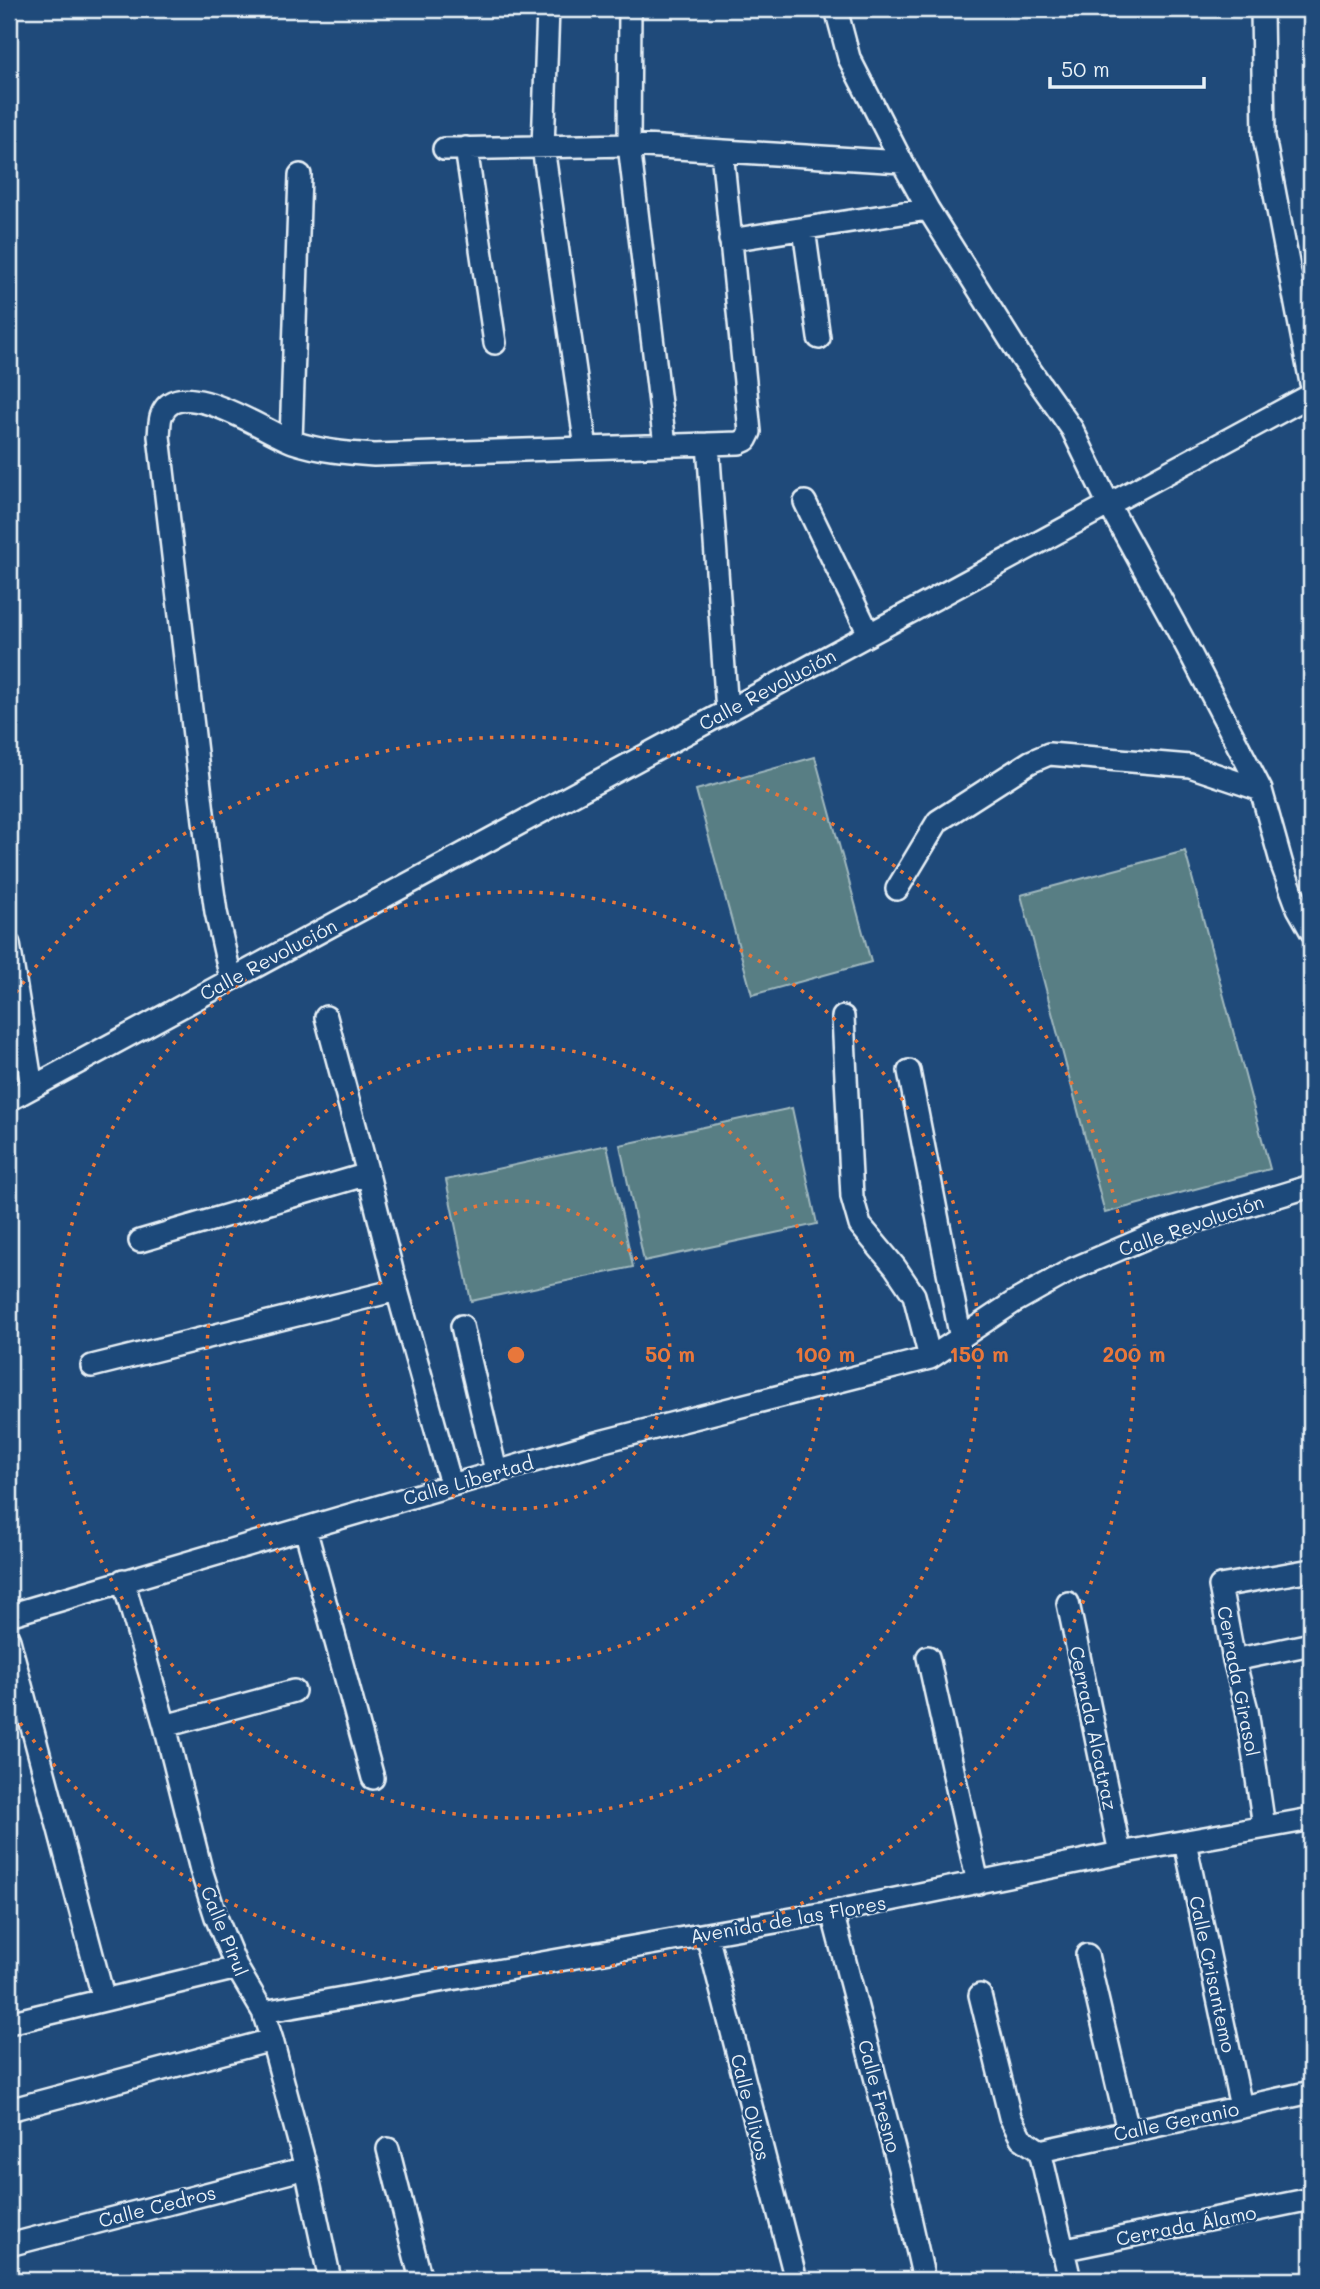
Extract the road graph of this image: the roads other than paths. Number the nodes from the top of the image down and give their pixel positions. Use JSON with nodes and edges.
{"nodes":[{"id":1,"x":548,"y":9,"type":"edge"},
{"id":2,"x":630,"y":9,"type":"edge"},
{"id":3,"x":836,"y":9,"type":"edge"},
{"id":4,"x":1262,"y":9,"type":"edge"},
{"id":5,"x":629,"y":145,"type":"junction"},
{"id":6,"x":543,"y":147,"type":"junction"},
{"id":7,"x":466,"y":148,"type":"junction"},
{"id":8,"x":444,"y":149,"type":"dead end"},
{"id":9,"x":722,"y":151,"type":"junction"},
{"id":10,"x":902,"y":162,"type":"junction"},
{"id":11,"x":300,"y":175,"type":"dead end"},
{"id":12,"x":928,"y":209,"type":"junction"},
{"id":13,"x":804,"y":229,"type":"junction"},
{"id":14,"x":730,"y":240,"type":"junction"},
{"id":15,"x":819,"y":338,"type":"dead end"},
{"id":16,"x":495,"y":343,"type":"dead end"},
{"id":17,"x":1311,"y":383,"type":"edge"},
{"id":18,"x":1311,"y":395,"type":"edge"},
{"id":19,"x":291,"y":442,"type":"junction"},
{"id":20,"x":708,"y":444,"type":"junction"},
{"id":21,"x":665,"y":445,"type":"junction"},
{"id":22,"x":586,"y":448,"type":"junction"},
{"id":23,"x":805,"y":502,"type":"dead end"},
{"id":24,"x":1109,"y":505,"type":"junction"},
{"id":25,"x":869,"y":634,"type":"junction"},
{"id":26,"x":727,"y":711,"type":"junction"},
{"id":27,"x":1261,"y":790,"type":"junction"},
{"id":28,"x":897,"y":889,"type":"dead end"},
{"id":29,"x":1311,"y":932,"type":"edge"},
{"id":30,"x":9,"y":944,"type":"edge"},
{"id":31,"x":230,"y":979,"type":"junction"},
{"id":32,"x":326,"y":1017,"type":"dead end"},
{"id":33,"x":843,"y":1017,"type":"dead end"},
{"id":34,"x":909,"y":1072,"type":"dead end"},
{"id":35,"x":32,"y":1087,"type":"junction"},
{"id":36,"x":9,"y":1100,"type":"edge"},
{"id":37,"x":368,"y":1174,"type":"junction"},
{"id":38,"x":1311,"y":1186,"type":"edge"},
{"id":39,"x":140,"y":1241,"type":"dead end"},
{"id":40,"x":397,"y":1290,"type":"junction"},
{"id":41,"x":462,"y":1326,"type":"dead end"},
{"id":42,"x":961,"y":1339,"type":"junction"},
{"id":43,"x":930,"y":1358,"type":"junction"},
{"id":44,"x":92,"y":1366,"type":"dead end"},
{"id":45,"x":496,"y":1471,"type":"junction"},
{"id":46,"x":452,"y":1484,"type":"junction"},
{"id":47,"x":305,"y":1528,"type":"junction"},
{"id":48,"x":1311,"y":1570,"type":"edge"},
{"id":49,"x":123,"y":1580,"type":"junction"},
{"id":50,"x":1068,"y":1603,"type":"dead end"},
{"id":51,"x":9,"y":1615,"type":"edge"},
{"id":52,"x":9,"y":1640,"type":"edge"},
{"id":53,"x":1311,"y":1644,"type":"edge"},
{"id":54,"x":928,"y":1657,"type":"dead end"},
{"id":55,"x":1234,"y":1660,"type":"junction"},
{"id":56,"x":294,"y":1691,"type":"dead end"},
{"id":57,"x":165,"y":1726,"type":"junction"},
{"id":58,"x":373,"y":1779,"type":"dead end"},
{"id":59,"x":1311,"y":1819,"type":"edge"},
{"id":60,"x":1264,"y":1827,"type":"junction"},
{"id":61,"x":1185,"y":1842,"type":"junction"},
{"id":62,"x":1120,"y":1853,"type":"junction"},
{"id":63,"x":978,"y":1882,"type":"junction"},
{"id":64,"x":832,"y":1912,"type":"junction"},
{"id":65,"x":707,"y":1934,"type":"junction"},
{"id":66,"x":1087,"y":1955,"type":"dead end"},
{"id":67,"x":237,"y":1968,"type":"junction"},
{"id":68,"x":980,"y":1995,"type":"dead end"},
{"id":69,"x":104,"y":2000,"type":"junction"},
{"id":70,"x":263,"y":2012,"type":"junction"},
{"id":71,"x":9,"y":2023,"type":"edge"},
{"id":72,"x":272,"y":2040,"type":"junction"},
{"id":73,"x":1311,"y":2092,"type":"edge"},
{"id":74,"x":1241,"y":2107,"type":"junction"},
{"id":75,"x":9,"y":2110,"type":"edge"},
{"id":76,"x":1128,"y":2131,"type":"junction"},
{"id":77,"x":388,"y":2150,"type":"dead end"},
{"id":78,"x":1040,"y":2151,"type":"junction"},
{"id":79,"x":306,"y":2168,"type":"junction"},
{"id":80,"x":1311,"y":2200,"type":"edge"},
{"id":81,"x":9,"y":2245,"type":"edge"},
{"id":82,"x":1061,"y":2250,"type":"junction"},
{"id":83,"x":330,"y":2280,"type":"edge"},
{"id":84,"x":421,"y":2280,"type":"edge"},
{"id":85,"x":796,"y":2280,"type":"edge"},
{"id":86,"x":924,"y":2280,"type":"edge"},
{"id":87,"x":1070,"y":2280,"type":"edge"}],
"edges":[{"from":1,"to":6,"type":"street"},
{"from":2,"to":5,"type":"street"},
{"from":3,"to":10,"type":"street"},
{"from":4,"to":17,"type":"street"},
{"from":5,"to":6,"type":"street"},
{"from":5,"to":9,"type":"street"},
{"from":5,"to":21,"type":"street"},
{"from":6,"to":7,"type":"street"},
{"from":6,"to":22,"type":"street"},
{"from":7,"to":8,"type":"street"},
{"from":7,"to":16,"type":"street"},
{"from":9,"to":10,"type":"street"},
{"from":9,"to":14,"type":"street"},
{"from":10,"to":12,"type":"street"},
{"from":11,"to":19,"type":"street"},
{"from":12,"to":13,"type":"street"},
{"from":12,"to":24,"type":"street"},
{"from":13,"to":14,"type":"street"},
{"from":13,"to":15,"type":"street"},
{"from":14,"to":20,"type":"street"},
{"from":18,"to":24,"type":"street","name":"Calle Revolución"},
{"from":19,"to":22,"type":"street"},
{"from":19,"to":31,"type":"street"},
{"from":20,"to":21,"type":"street"},
{"from":20,"to":26,"type":"street"},
{"from":21,"to":22,"type":"street"},
{"from":23,"to":25,"type":"street"},
{"from":24,"to":25,"type":"street","name":"Calle Revolución"},
{"from":24,"to":27,"type":"street"},
{"from":25,"to":26,"type":"street","name":"Calle Revolución"},
{"from":26,"to":31,"type":"street","name":"Calle Revolución"},
{"from":27,"to":28,"type":"street"},
{"from":27,"to":29,"type":"street"},
{"from":30,"to":35,"type":"street"},
{"from":31,"to":35,"type":"street","name":"Calle Revolución"},
{"from":32,"to":37,"type":"street"},
{"from":33,"to":43,"type":"street"},
{"from":34,"to":42,"type":"street"},
{"from":35,"to":36,"type":"street","name":"Calle Revolución"},
{"from":37,"to":39,"type":"street"},
{"from":37,"to":40,"type":"street"},
{"from":38,"to":42,"type":"street","name":"Calle Revolución"},
{"from":40,"to":44,"type":"street"},
{"from":40,"to":46,"type":"street"},
{"from":41,"to":45,"type":"street"},
{"from":42,"to":43,"type":"street","name":"Calle Revolución"},
{"from":43,"to":45,"type":"street","name":"Calle Libertad"},
{"from":45,"to":46,"type":"street","name":"Calle Libertad"},
{"from":46,"to":47,"type":"street","name":"Calle Libertad"},
{"from":47,"to":49,"type":"street","name":"Calle Libertad"},
{"from":47,"to":58,"type":"street"},
{"from":48,"to":55,"type":"street","name":"Cerrada Girasol"},
{"from":49,"to":51,"type":"street","name":"Calle Libertad"},
{"from":49,"to":57,"type":"street","name":"Calle Pirul"},
{"from":50,"to":62,"type":"street","name":"Cerrada Alcatraz"},
{"from":52,"to":69,"type":"street"},
{"from":53,"to":55,"type":"street"},
{"from":54,"to":63,"type":"street"},
{"from":55,"to":60,"type":"street","name":"Cerrada Girasol"},
{"from":56,"to":57,"type":"street"},
{"from":57,"to":67,"type":"street","name":"Calle Pirul"},
{"from":59,"to":60,"type":"street","name":"Avenida de las Flores"},
{"from":60,"to":61,"type":"street","name":"Avenida de las Flores"},
{"from":61,"to":62,"type":"street","name":"Avenida de las Flores"},
{"from":61,"to":74,"type":"street","name":"Calle Crisantemo"},
{"from":62,"to":63,"type":"street","name":"Avenida de las Flores"},
{"from":63,"to":64,"type":"street","name":"Avenida de las Flores"},
{"from":64,"to":65,"type":"street","name":"Avenida de las Flores"},
{"from":64,"to":86,"type":"street","name":"Calle Fresno"},
{"from":65,"to":70,"type":"street","name":"Avenida de las Flores"},
{"from":65,"to":85,"type":"street","name":"Calle Olivos"},
{"from":66,"to":76,"type":"street"},
{"from":67,"to":69,"type":"street"},
{"from":67,"to":70,"type":"street","name":"Calle Pirul"},
{"from":68,"to":78,"type":"street"},
{"from":69,"to":71,"type":"street"},
{"from":70,"to":72,"type":"street","name":"Calle Pirul"},
{"from":72,"to":75,"type":"street"},
{"from":72,"to":79,"type":"street","name":"Calle Pirul"},
{"from":73,"to":74,"type":"street","name":"Calle Geranio"},
{"from":74,"to":76,"type":"street","name":"Calle Geranio"},
{"from":76,"to":78,"type":"street","name":"Calle Geranio"},
{"from":77,"to":84,"type":"street"},
{"from":78,"to":82,"type":"street"},
{"from":79,"to":81,"type":"street","name":"Calle Cedros"},
{"from":79,"to":83,"type":"street","name":"Calle Pirul"},
{"from":80,"to":82,"type":"street","name":"Cerrada Álamo"},
{"from":82,"to":87,"type":"street"}]}
